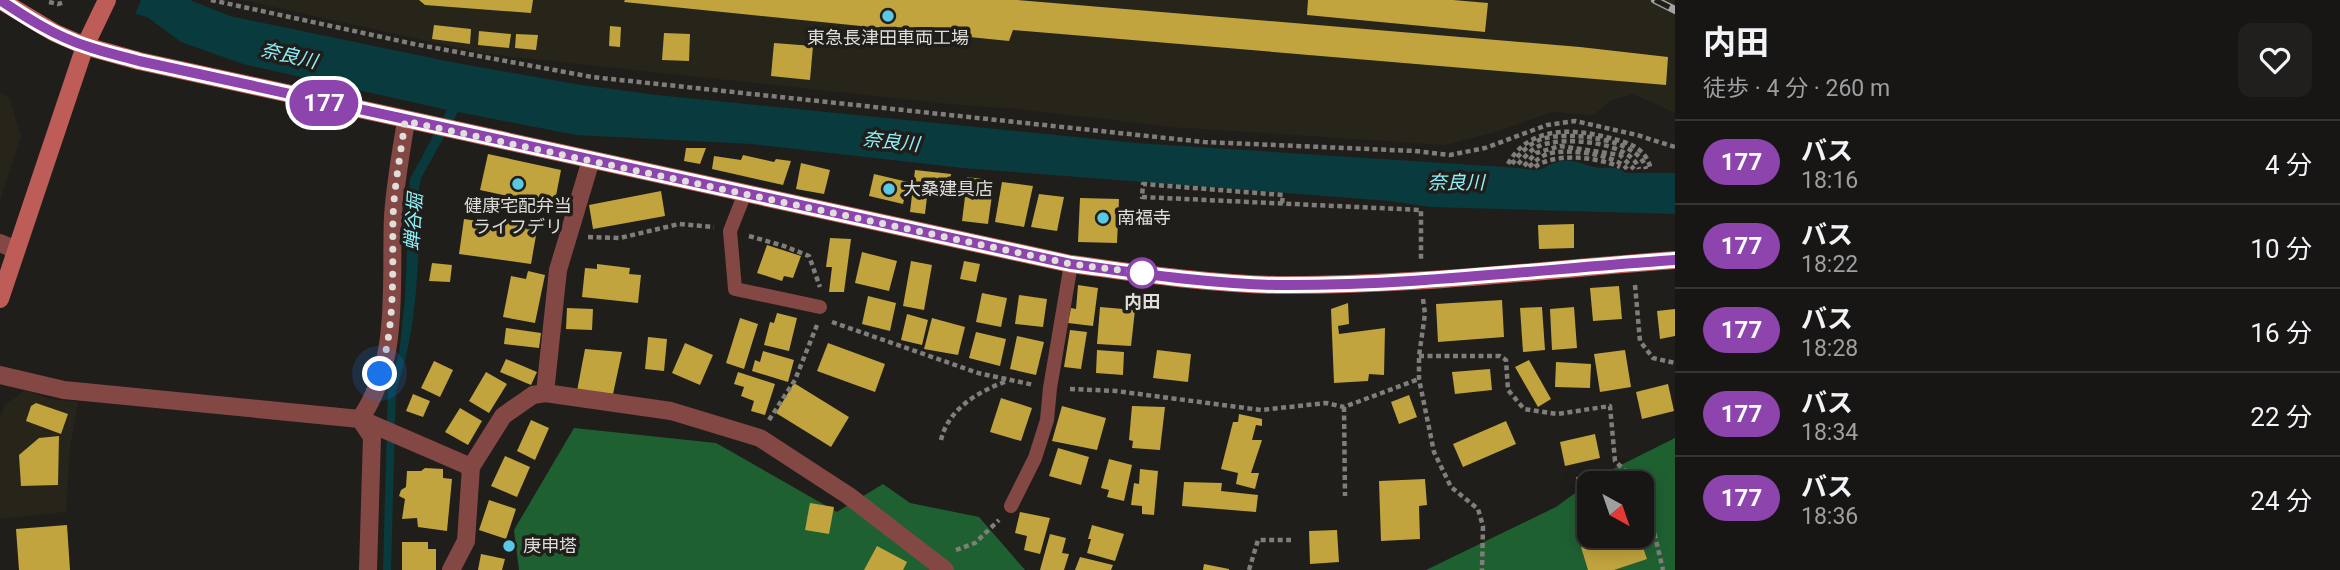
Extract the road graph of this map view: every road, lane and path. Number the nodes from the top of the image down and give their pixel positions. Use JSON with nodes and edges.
{"nodes":[{"id":1,"x":0,"y":0,"type":"edge"},
{"id":2,"x":211,"y":0,"type":"edge"},
{"id":3,"x":102,"y":8,"type":"edge"},
{"id":4,"x":85,"y":46,"type":"junction"},
{"id":5,"x":414,"y":123,"type":"junction"},
{"id":6,"x":1675,"y":147,"type":"edge"},
{"id":7,"x":591,"y":160,"type":"junction"},
{"id":8,"x":1521,"y":165,"type":"junction"},
{"id":9,"x":1619,"y":167,"type":"dead end"},
{"id":10,"x":1627,"y":169,"type":"dead end"},
{"id":11,"x":1637,"y":169,"type":"dead end"},
{"id":12,"x":1648,"y":170,"type":"dead end"},
{"id":13,"x":745,"y":193,"type":"junction"},
{"id":14,"x":1282,"y":203,"type":"junction"},
{"id":15,"x":730,"y":231,"type":"junction"},
{"id":16,"x":568,"y":237,"type":"junction"},
{"id":17,"x":8,"y":246,"type":"edge"},
{"id":18,"x":1675,"y":260,"type":"edge"},
{"id":19,"x":1634,"y":263,"type":"junction"},
{"id":20,"x":1071,"y":264,"type":"junction"},
{"id":21,"x":1421,"y":281,"type":"junction"},
{"id":22,"x":0,"y":299,"type":"edge"},
{"id":23,"x":820,"y":306,"type":"joint"},
{"id":24,"x":1425,"y":314,"type":"dead end"},
{"id":25,"x":1419,"y":356,"type":"junction"},
{"id":26,"x":1675,"y":363,"type":"edge"},
{"id":27,"x":0,"y":375,"type":"edge"},
{"id":28,"x":1419,"y":379,"type":"junction"},
{"id":29,"x":1008,"y":381,"type":"junction"},
{"id":30,"x":1050,"y":388,"type":"junction"},
{"id":31,"x":545,"y":393,"type":"junction"},
{"id":32,"x":1344,"y":407,"type":"junction"},
{"id":33,"x":359,"y":419,"type":"junction"},
{"id":34,"x":761,"y":439,"type":"junction"},
{"id":35,"x":941,"y":440,"type":"dead end"},
{"id":36,"x":471,"y":467,"type":"junction"},
{"id":37,"x":1625,"y":471,"type":"edge"},
{"id":38,"x":1345,"y":496,"type":"dead end"},
{"id":39,"x":1011,"y":506,"type":"joint"},
{"id":40,"x":1654,"y":530,"type":"edge"},
{"id":41,"x":1291,"y":540,"type":"dead end"},
{"id":42,"x":926,"y":555,"type":"junction"},
{"id":43,"x":368,"y":570,"type":"edge"},
{"id":44,"x":452,"y":570,"type":"edge"},
{"id":45,"x":945,"y":570,"type":"edge"},
{"id":46,"x":1250,"y":570,"type":"edge"},
{"id":47,"x":1482,"y":570,"type":"edge"},
{"id":48,"x":1663,"y":570,"type":"edge"}],
"edges":[{"from":1,"to":4,"type":"main road"},
{"from":2,"to":6,"type":"path"},
{"from":3,"to":4,"type":"main road"},
{"from":4,"to":5,"type":"main road"},
{"from":4,"to":17,"type":"main road"},
{"from":5,"to":7,"type":"main road"},
{"from":5,"to":33,"type":"street"},
{"from":7,"to":13,"type":"main road"},
{"from":7,"to":16,"type":"street"},
{"from":8,"to":9,"type":"path"},
{"from":8,"to":10,"type":"path"},
{"from":8,"to":11,"type":"path"},
{"from":8,"to":12,"type":"path"},
{"from":13,"to":15,"type":"lane"},
{"from":13,"to":20,"type":"main road"},
{"from":14,"to":14,"type":"path"},
{"from":14,"to":21,"type":"path"},
{"from":15,"to":16,"type":"path"},
{"from":15,"to":23,"type":"path"},
{"from":15,"to":23,"type":"lane"},
{"from":16,"to":31,"type":"street"},
{"from":17,"to":22,"type":"main road"},
{"from":18,"to":19,"type":"main road"},
{"from":19,"to":21,"type":"main road"},
{"from":19,"to":26,"type":"path"},
{"from":20,"to":21,"type":"main road"},
{"from":20,"to":30,"type":"lane"},
{"from":24,"to":25,"type":"path"},
{"from":25,"to":28,"type":"path"},
{"from":25,"to":37,"type":"path"},
{"from":27,"to":33,"type":"street"},
{"from":28,"to":32,"type":"path"},
{"from":28,"to":47,"type":"path"},
{"from":29,"to":30,"type":"path"},
{"from":29,"to":34,"type":"path"},
{"from":29,"to":35,"type":"path"},
{"from":30,"to":32,"type":"path"},
{"from":30,"to":39,"type":"lane"},
{"from":31,"to":34,"type":"street"},
{"from":31,"to":36,"type":"street"},
{"from":32,"to":38,"type":"path"},
{"from":33,"to":36,"type":"street"},
{"from":33,"to":43,"type":"street"},
{"from":34,"to":42,"type":"street"},
{"from":36,"to":44,"type":"street"},
{"from":39,"to":42,"type":"path"},
{"from":40,"to":48,"type":"path"},
{"from":41,"to":46,"type":"path"},
{"from":42,"to":45,"type":"street"}]}
